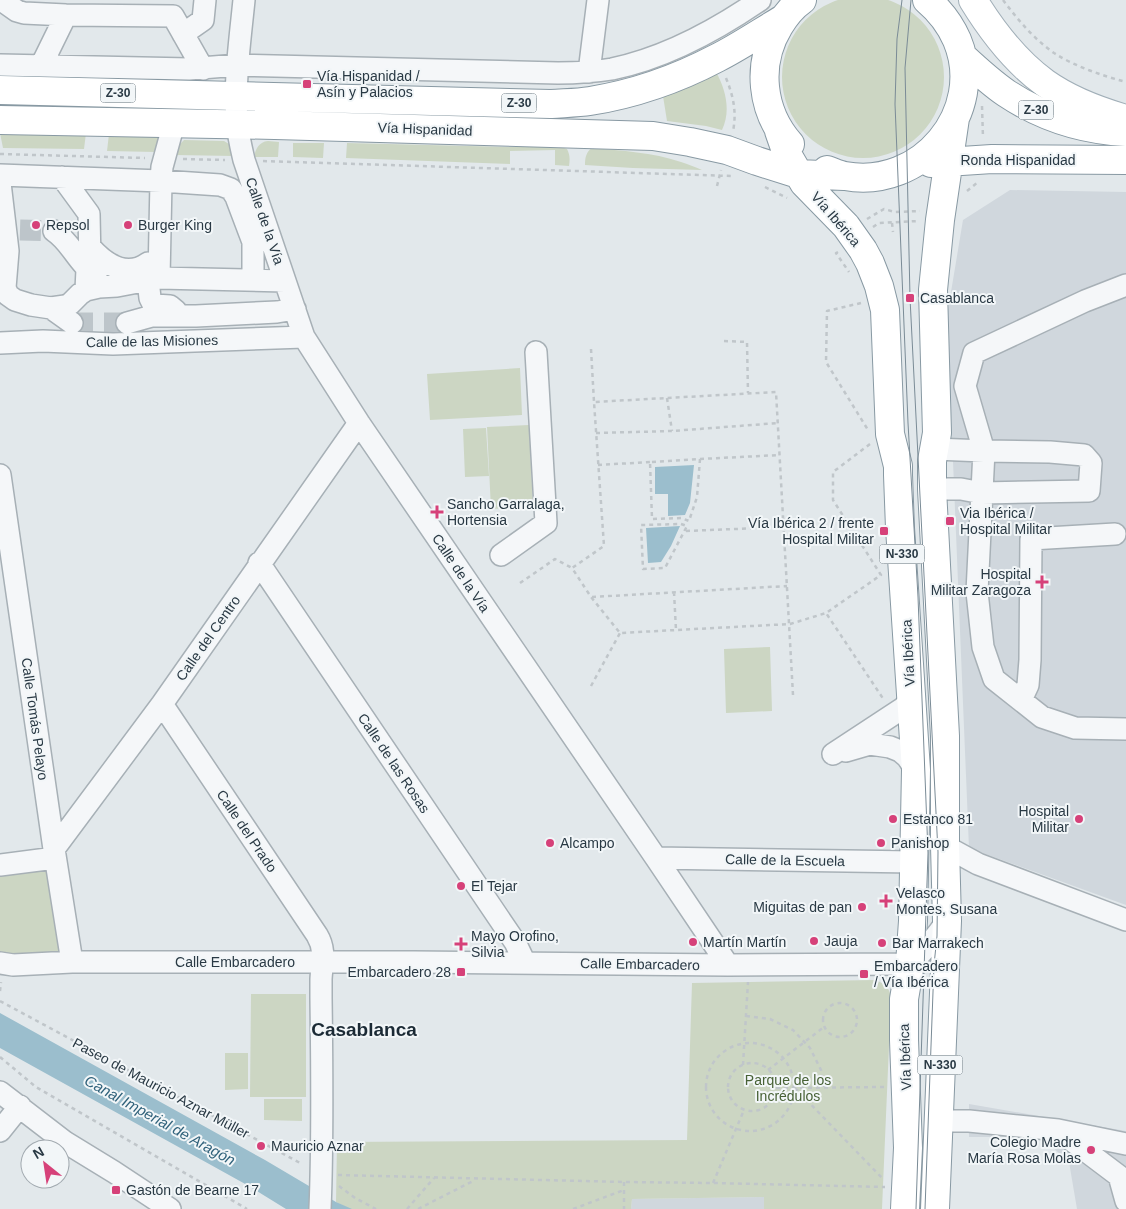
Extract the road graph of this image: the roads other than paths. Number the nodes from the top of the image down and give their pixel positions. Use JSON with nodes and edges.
{"nodes":[{"id":1,"x":1,"y":0,"type":"edge"},
{"id":2,"x":205,"y":0,"type":"edge"},
{"id":3,"x":244,"y":0,"type":"edge"},
{"id":4,"x":598,"y":0,"type":"edge"},
{"id":5,"x":760,"y":0,"type":"edge"},
{"id":6,"x":927,"y":0,"type":"edge"},
{"id":7,"x":961,"y":0,"type":"edge"},
{"id":8,"x":972,"y":0,"type":"edge"},
{"id":9,"x":796,"y":6,"type":"edge"},
{"id":10,"x":156,"y":8,"type":"edge"},
{"id":11,"x":66,"y":15,"type":"junction"},
{"id":12,"x":183,"y":34,"type":"junction"},
{"id":13,"x":962,"y":56,"type":"junction"},
{"id":14,"x":0,"y":65,"type":"edge"},
{"id":15,"x":238,"y":65,"type":"junction"},
{"id":16,"x":42,"y":66,"type":"junction"},
{"id":17,"x":203,"y":69,"type":"junction"},
{"id":18,"x":589,"y":72,"type":"junction"},
{"id":19,"x":0,"y":90,"type":"edge"},
{"id":20,"x":236,"y":96,"type":"junction"},
{"id":21,"x":3,"y":117,"type":"edge"},
{"id":22,"x":956,"y":118,"type":"junction"},
{"id":23,"x":1126,"y":119,"type":"edge"},
{"id":24,"x":174,"y":123,"type":"junction"},
{"id":25,"x":237,"y":124,"type":"junction"},
{"id":26,"x":779,"y":131,"type":"junction"},
{"id":27,"x":1126,"y":132,"type":"edge"},
{"id":28,"x":1126,"y":160,"type":"edge"},
{"id":29,"x":948,"y":161,"type":"junction"},
{"id":30,"x":910,"y":166,"type":"junction"},
{"id":31,"x":798,"y":174,"type":"junction"},
{"id":32,"x":0,"y":175,"type":"edge"},
{"id":33,"x":844,"y":176,"type":"junction"},
{"id":34,"x":62,"y":177,"type":"junction"},
{"id":35,"x":161,"y":181,"type":"junction"},
{"id":36,"x":0,"y":183,"type":"edge"},
{"id":37,"x":160,"y":210,"type":"junction"},
{"id":38,"x":7,"y":223,"type":"edge"},
{"id":39,"x":54,"y":231,"type":"tunnel mouth"},
{"id":40,"x":90,"y":247,"type":"junction"},
{"id":41,"x":88,"y":269,"type":"junction"},
{"id":42,"x":253,"y":270,"type":"junction"},
{"id":43,"x":282,"y":271,"type":"junction"},
{"id":44,"x":144,"y":281,"type":"junction"},
{"id":45,"x":1126,"y":285,"type":"edge"},
{"id":46,"x":86,"y":290,"type":"junction"},
{"id":47,"x":51,"y":308,"type":"junction"},
{"id":48,"x":295,"y":308,"type":"junction"},
{"id":49,"x":183,"y":316,"type":"junction"},
{"id":50,"x":72,"y":323,"type":"tunnel mouth"},
{"id":51,"x":304,"y":336,"type":"junction"},
{"id":52,"x":0,"y":343,"type":"edge"},
{"id":53,"x":536,"y":352,"type":"dead end"},
{"id":54,"x":359,"y":423,"type":"junction"},
{"id":55,"x":935,"y":449,"type":"junction"},
{"id":56,"x":984,"y":451,"type":"junction"},
{"id":57,"x":0,"y":475,"type":"edge"},
{"id":58,"x":932,"y":490,"type":"junction"},
{"id":59,"x":982,"y":493,"type":"junction"},
{"id":60,"x":1115,"y":534,"type":"dead end"},
{"id":61,"x":500,"y":554,"type":"dead end"},
{"id":62,"x":259,"y":564,"type":"junction"},
{"id":63,"x":1021,"y":700,"type":"junction"},
{"id":64,"x":162,"y":704,"type":"junction"},
{"id":65,"x":902,"y":707,"type":"junction"},
{"id":66,"x":1126,"y":729,"type":"edge"},
{"id":67,"x":916,"y":770,"type":"junction"},
{"id":68,"x":945,"y":846,"type":"junction"},
{"id":69,"x":54,"y":853,"type":"junction"},
{"id":70,"x":656,"y":858,"type":"junction"},
{"id":71,"x":914,"y":862,"type":"junction"},
{"id":72,"x":978,"y":864,"type":"junction"},
{"id":73,"x":0,"y":865,"type":"edge"},
{"id":74,"x":946,"y":878,"type":"junction"},
{"id":75,"x":1126,"y":920,"type":"edge"},
{"id":76,"x":947,"y":921,"type":"junction"},
{"id":77,"x":72,"y":962,"type":"junction"},
{"id":78,"x":322,"y":962,"type":"junction"},
{"id":79,"x":0,"y":963,"type":"edge"},
{"id":80,"x":525,"y":963,"type":"junction"},
{"id":81,"x":910,"y":964,"type":"junction"},
{"id":82,"x":728,"y":965,"type":"junction"},
{"id":83,"x":0,"y":1092,"type":"edge"},
{"id":84,"x":20,"y":1106,"type":"junction"},
{"id":85,"x":938,"y":1120,"type":"junction"},
{"id":86,"x":1058,"y":1130,"type":"junction"},
{"id":87,"x":0,"y":1131,"type":"edge"},
{"id":88,"x":1126,"y":1144,"type":"edge"},
{"id":89,"x":1122,"y":1171,"type":"edge"},
{"id":90,"x":1126,"y":1201,"type":"edge"},
{"id":91,"x":170,"y":1209,"type":"edge"},
{"id":92,"x":320,"y":1209,"type":"edge"},
{"id":93,"x":905,"y":1209,"type":"edge"},
{"id":94,"x":935,"y":1209,"type":"edge"}],
"edges":[{"from":1,"to":11,"type":"street"},
{"from":2,"to":12,"type":"street"},
{"from":3,"to":15,"type":"street","name":"Calle de la Vía"},
{"from":4,"to":18,"type":"street"},
{"from":5,"to":18,"type":"street"},
{"from":6,"to":13,"type":"main road"},
{"from":7,"to":13,"type":"main road"},
{"from":8,"to":23,"type":"main road"},
{"from":9,"to":20,"type":"main road","name":"Vía Hispanidad","number":"Z-30"},
{"from":9,"to":26,"type":"main road"},
{"from":10,"to":11,"type":"street"},
{"from":10,"to":12,"type":"street"},
{"from":11,"to":16,"type":"street"},
{"from":12,"to":17,"type":"street"},
{"from":13,"to":22,"type":"main road"},
{"from":13,"to":27,"type":"main road","number":"Z-30"},
{"from":14,"to":16,"type":"street"},
{"from":15,"to":17,"type":"street"},
{"from":15,"to":18,"type":"street"},
{"from":15,"to":20,"type":"street","name":"Calle de la Vía"},
{"from":16,"to":17,"type":"street"},
{"from":19,"to":20,"type":"main road","name":"Vía Hispanidad","number":"Z-30"},
{"from":20,"to":25,"type":"street","name":"Calle de la Vía"},
{"from":21,"to":24,"type":"main road","name":"Vía Hispanidad","number":"Z-30"},
{"from":22,"to":29,"type":"main road"},
{"from":22,"to":30,"type":"main road"},
{"from":24,"to":25,"type":"main road","name":"Vía Hispanidad","number":"Z-30"},
{"from":24,"to":35,"type":"street"},
{"from":25,"to":31,"type":"main road","name":"Vía Hispanidad","number":"Z-30"},
{"from":25,"to":43,"type":"street","name":"Calle de la Vía"},
{"from":26,"to":31,"type":"main road","name":"Vía Ibérica"},
{"from":26,"to":33,"type":"main road"},
{"from":28,"to":29,"type":"main road","name":"Ronda Hispanidad"},
{"from":29,"to":30,"type":"main road","name":"Ronda Hispanidad"},
{"from":29,"to":55,"type":"main road","number":"N-330"},
{"from":30,"to":33,"type":"main road","name":"Vía Hispanidad"},
{"from":31,"to":33,"type":"main road","name":"Vía Hispanidad","number":"Z-30"},
{"from":31,"to":65,"type":"main road","name":"Vía Ibérica","number":"N-330"},
{"from":32,"to":34,"type":"street"},
{"from":34,"to":35,"type":"street"},
{"from":34,"to":40,"type":"street"},
{"from":35,"to":37,"type":"street"},
{"from":35,"to":42,"type":"street"},
{"from":36,"to":38,"type":"street"},
{"from":37,"to":40,"type":"street"},
{"from":37,"to":44,"type":"street"},
{"from":38,"to":47,"type":"street"},
{"from":39,"to":41,"type":"street"},
{"from":40,"to":41,"type":"street"},
{"from":41,"to":44,"type":"street"},
{"from":41,"to":46,"type":"street"},
{"from":42,"to":43,"type":"street"},
{"from":42,"to":44,"type":"street"},
{"from":43,"to":48,"type":"street","name":"Calle de la Vía"},
{"from":44,"to":46,"type":"street"},
{"from":44,"to":49,"type":"street"},
{"from":44,"to":49,"type":"street"},
{"from":45,"to":56,"type":"street"},
{"from":46,"to":47,"type":"street"},
{"from":47,"to":50,"type":"street"},
{"from":48,"to":49,"type":"street"},
{"from":48,"to":51,"type":"street","name":"Calle de la Vía"},
{"from":51,"to":52,"type":"street","name":"Calle de las Misiones"},
{"from":51,"to":54,"type":"street","name":"Calle de la Vía"},
{"from":53,"to":61,"type":"street"},
{"from":54,"to":62,"type":"street","name":"Calle del Centro"},
{"from":54,"to":70,"type":"street","name":"Calle de la Vía"},
{"from":55,"to":56,"type":"street"},
{"from":55,"to":58,"type":"main road","number":"N-330"},
{"from":56,"to":59,"type":"street"},
{"from":56,"to":59,"type":"street"},
{"from":57,"to":69,"type":"street","name":"Calle Tomás Pelayo"},
{"from":58,"to":59,"type":"street"},
{"from":58,"to":68,"type":"main road","number":"N-330"},
{"from":59,"to":63,"type":"street"},
{"from":60,"to":63,"type":"street"},
{"from":62,"to":64,"type":"street","name":"Calle del Centro"},
{"from":62,"to":80,"type":"street","name":"Calle de las Rosas"},
{"from":63,"to":66,"type":"street"},
{"from":64,"to":69,"type":"street","name":"Calle del Centro"},
{"from":64,"to":78,"type":"street","name":"Calle del Prado"},
{"from":65,"to":67,"type":"main road","name":"Vía Ibérica","number":"N-330"},
{"from":65,"to":67,"type":"street"},
{"from":67,"to":71,"type":"main road","name":"Vía Ibérica","number":"N-330"},
{"from":68,"to":72,"type":"street"},
{"from":68,"to":74,"type":"main road","number":"N-330"},
{"from":69,"to":73,"type":"street"},
{"from":69,"to":77,"type":"street","name":"Calle Tomás Pelayo"},
{"from":70,"to":71,"type":"street","name":"Calle de la Escuela"},
{"from":70,"to":82,"type":"street","name":"Calle de la Vía"},
{"from":71,"to":81,"type":"main road","name":"Vía Ibérica","number":"N-330"},
{"from":72,"to":74,"type":"street"},
{"from":72,"to":75,"type":"street"},
{"from":74,"to":76,"type":"main road","number":"N-330"},
{"from":76,"to":81,"type":"street"},
{"from":76,"to":85,"type":"main road","number":"N-330"},
{"from":77,"to":78,"type":"street","name":"Calle Embarcadero"},
{"from":77,"to":79,"type":"street","name":"Calle Embarcadero"},
{"from":78,"to":80,"type":"street","name":"Calle Embarcadero"},
{"from":78,"to":92,"type":"street","name":"Calle del Prado"},
{"from":80,"to":82,"type":"street","name":"Calle Embarcadero"},
{"from":81,"to":82,"type":"street","name":"Calle Embarcadero"},
{"from":81,"to":93,"type":"main road","name":"Vía Ibérica","number":"N-330"},
{"from":83,"to":84,"type":"street"},
{"from":84,"to":87,"type":"street"},
{"from":84,"to":91,"type":"street"},
{"from":85,"to":86,"type":"street"},
{"from":85,"to":94,"type":"main road","number":"N-330"},
{"from":86,"to":88,"type":"street"},
{"from":86,"to":89,"type":"street"},
{"from":89,"to":90,"type":"street"}]}
